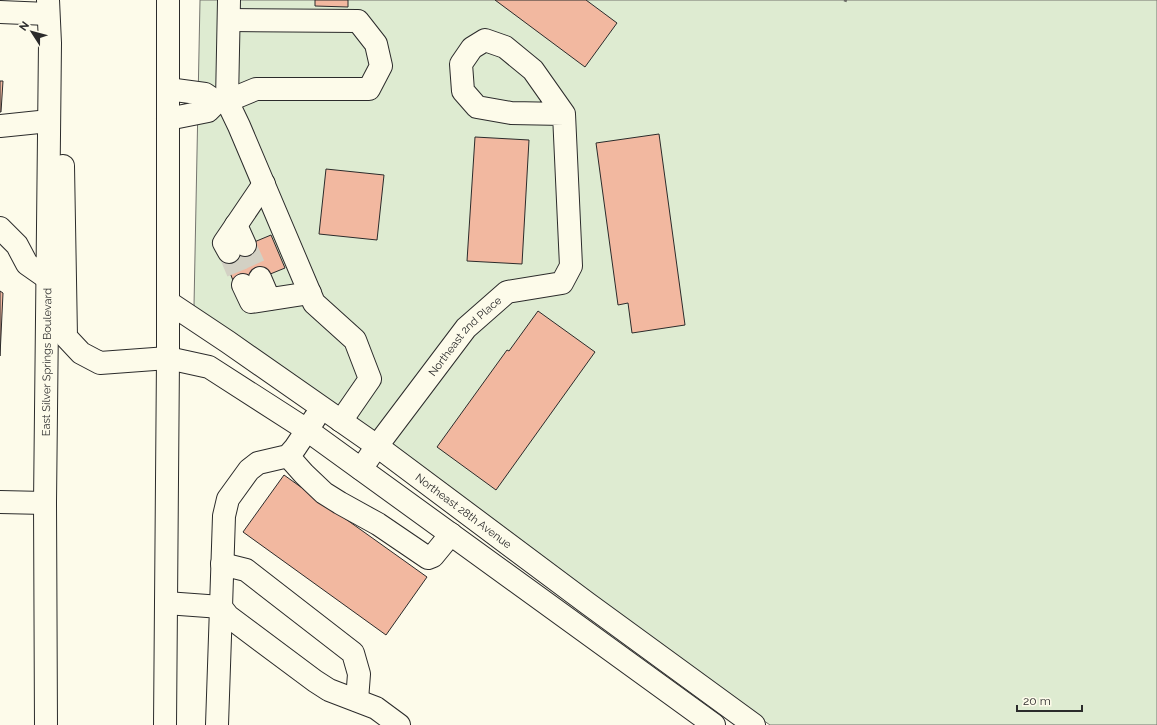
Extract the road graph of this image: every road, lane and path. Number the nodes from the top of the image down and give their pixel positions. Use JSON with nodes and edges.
{"nodes":[{"id":1,"x":168,"y":0,"type":"edge"},
{"id":2,"x":48,"y":7,"type":"edge"},
{"id":3,"x":229,"y":10,"type":"edge"},
{"id":4,"x":0,"y":12,"type":"edge"},
{"id":5,"x":50,"y":43,"type":"junction"},
{"id":6,"x":168,"y":89,"type":"junction"},
{"id":7,"x":222,"y":102,"type":"junction"},
{"id":8,"x":564,"y":114,"type":"junction"},
{"id":9,"x":168,"y":120,"type":"junction"},
{"id":10,"x":49,"y":121,"type":"junction"},
{"id":11,"x":0,"y":126,"type":"edge"},
{"id":12,"x":264,"y":184,"type":"junction"},
{"id":13,"x":0,"y":228,"type":"edge"},
{"id":14,"x":237,"y":249,"type":"tunnel mouth"},
{"id":15,"x":47,"y":278,"type":"junction"},
{"id":16,"x":252,"y":282,"type":"tunnel mouth"},
{"id":17,"x":310,"y":293,"type":"junction"},
{"id":18,"x":168,"y":302,"type":"junction"},
{"id":19,"x":168,"y":358,"type":"junction"},
{"id":20,"x":322,"y":407,"type":"junction"},
{"id":21,"x":341,"y":421,"type":"junction"},
{"id":22,"x":307,"y":430,"type":"junction"},
{"id":23,"x":377,"y":446,"type":"junction"},
{"id":24,"x":288,"y":456,"type":"junction"},
{"id":25,"x":361,"y":469,"type":"junction"},
{"id":26,"x":0,"y":502,"type":"edge"},
{"id":27,"x":45,"y":503,"type":"junction"},
{"id":28,"x":451,"y":534,"type":"junction"},
{"id":29,"x":222,"y":564,"type":"junction"},
{"id":30,"x":166,"y":603,"type":"junction"},
{"id":31,"x":221,"y":607,"type":"junction"},
{"id":32,"x":357,"y":700,"type":"junction"},
{"id":33,"x":46,"y":725,"type":"edge"},
{"id":34,"x":165,"y":725,"type":"edge"},
{"id":35,"x":217,"y":725,"type":"edge"},
{"id":36,"x":399,"y":725,"type":"edge"},
{"id":37,"x":714,"y":725,"type":"edge"},
{"id":38,"x":754,"y":725,"type":"edge"}],
"edges":[{"from":1,"to":6,"type":"street"},
{"from":2,"to":4,"type":"street"},
{"from":2,"to":5,"type":"street","name":"East Silver Springs Boulevard"},
{"from":3,"to":7,"type":"street"},
{"from":3,"to":7,"type":"street"},
{"from":5,"to":10,"type":"street","name":"East Silver Springs Boulevard"},
{"from":5,"to":19,"type":"street"},
{"from":6,"to":7,"type":"street"},
{"from":6,"to":9,"type":"street"},
{"from":7,"to":9,"type":"street"},
{"from":7,"to":12,"type":"street"},
{"from":8,"to":8,"type":"street"},
{"from":8,"to":23,"type":"street","name":"Northeast 2nd Place"},
{"from":9,"to":18,"type":"street"},
{"from":10,"to":11,"type":"street"},
{"from":10,"to":15,"type":"street","name":"East Silver Springs Boulevard"},
{"from":12,"to":14,"type":"street"},
{"from":12,"to":17,"type":"street"},
{"from":13,"to":15,"type":"street"},
{"from":15,"to":27,"type":"street","name":"East Silver Springs Boulevard"},
{"from":16,"to":17,"type":"street"},
{"from":17,"to":21,"type":"street"},
{"from":18,"to":19,"type":"street"},
{"from":18,"to":20,"type":"street","name":"Northeast 28th Avenue"},
{"from":19,"to":22,"type":"street"},
{"from":19,"to":30,"type":"street"},
{"from":20,"to":21,"type":"street","name":"Northeast 28th Avenue"},
{"from":20,"to":22,"type":"street"},
{"from":21,"to":23,"type":"street","name":"Northeast 28th Avenue"},
{"from":22,"to":24,"type":"street"},
{"from":22,"to":25,"type":"street"},
{"from":23,"to":25,"type":"street","name":"Northeast 2nd Place"},
{"from":23,"to":38,"type":"street","name":"Northeast 28th Avenue"},
{"from":24,"to":28,"type":"street"},
{"from":24,"to":29,"type":"street"},
{"from":25,"to":28,"type":"street"},
{"from":26,"to":27,"type":"street"},
{"from":27,"to":33,"type":"street","name":"East Silver Springs Boulevard"},
{"from":28,"to":37,"type":"street"},
{"from":29,"to":31,"type":"street"},
{"from":29,"to":32,"type":"street"},
{"from":30,"to":31,"type":"street"},
{"from":30,"to":34,"type":"street"},
{"from":31,"to":32,"type":"street"},
{"from":31,"to":35,"type":"street"},
{"from":32,"to":36,"type":"street"}]}
